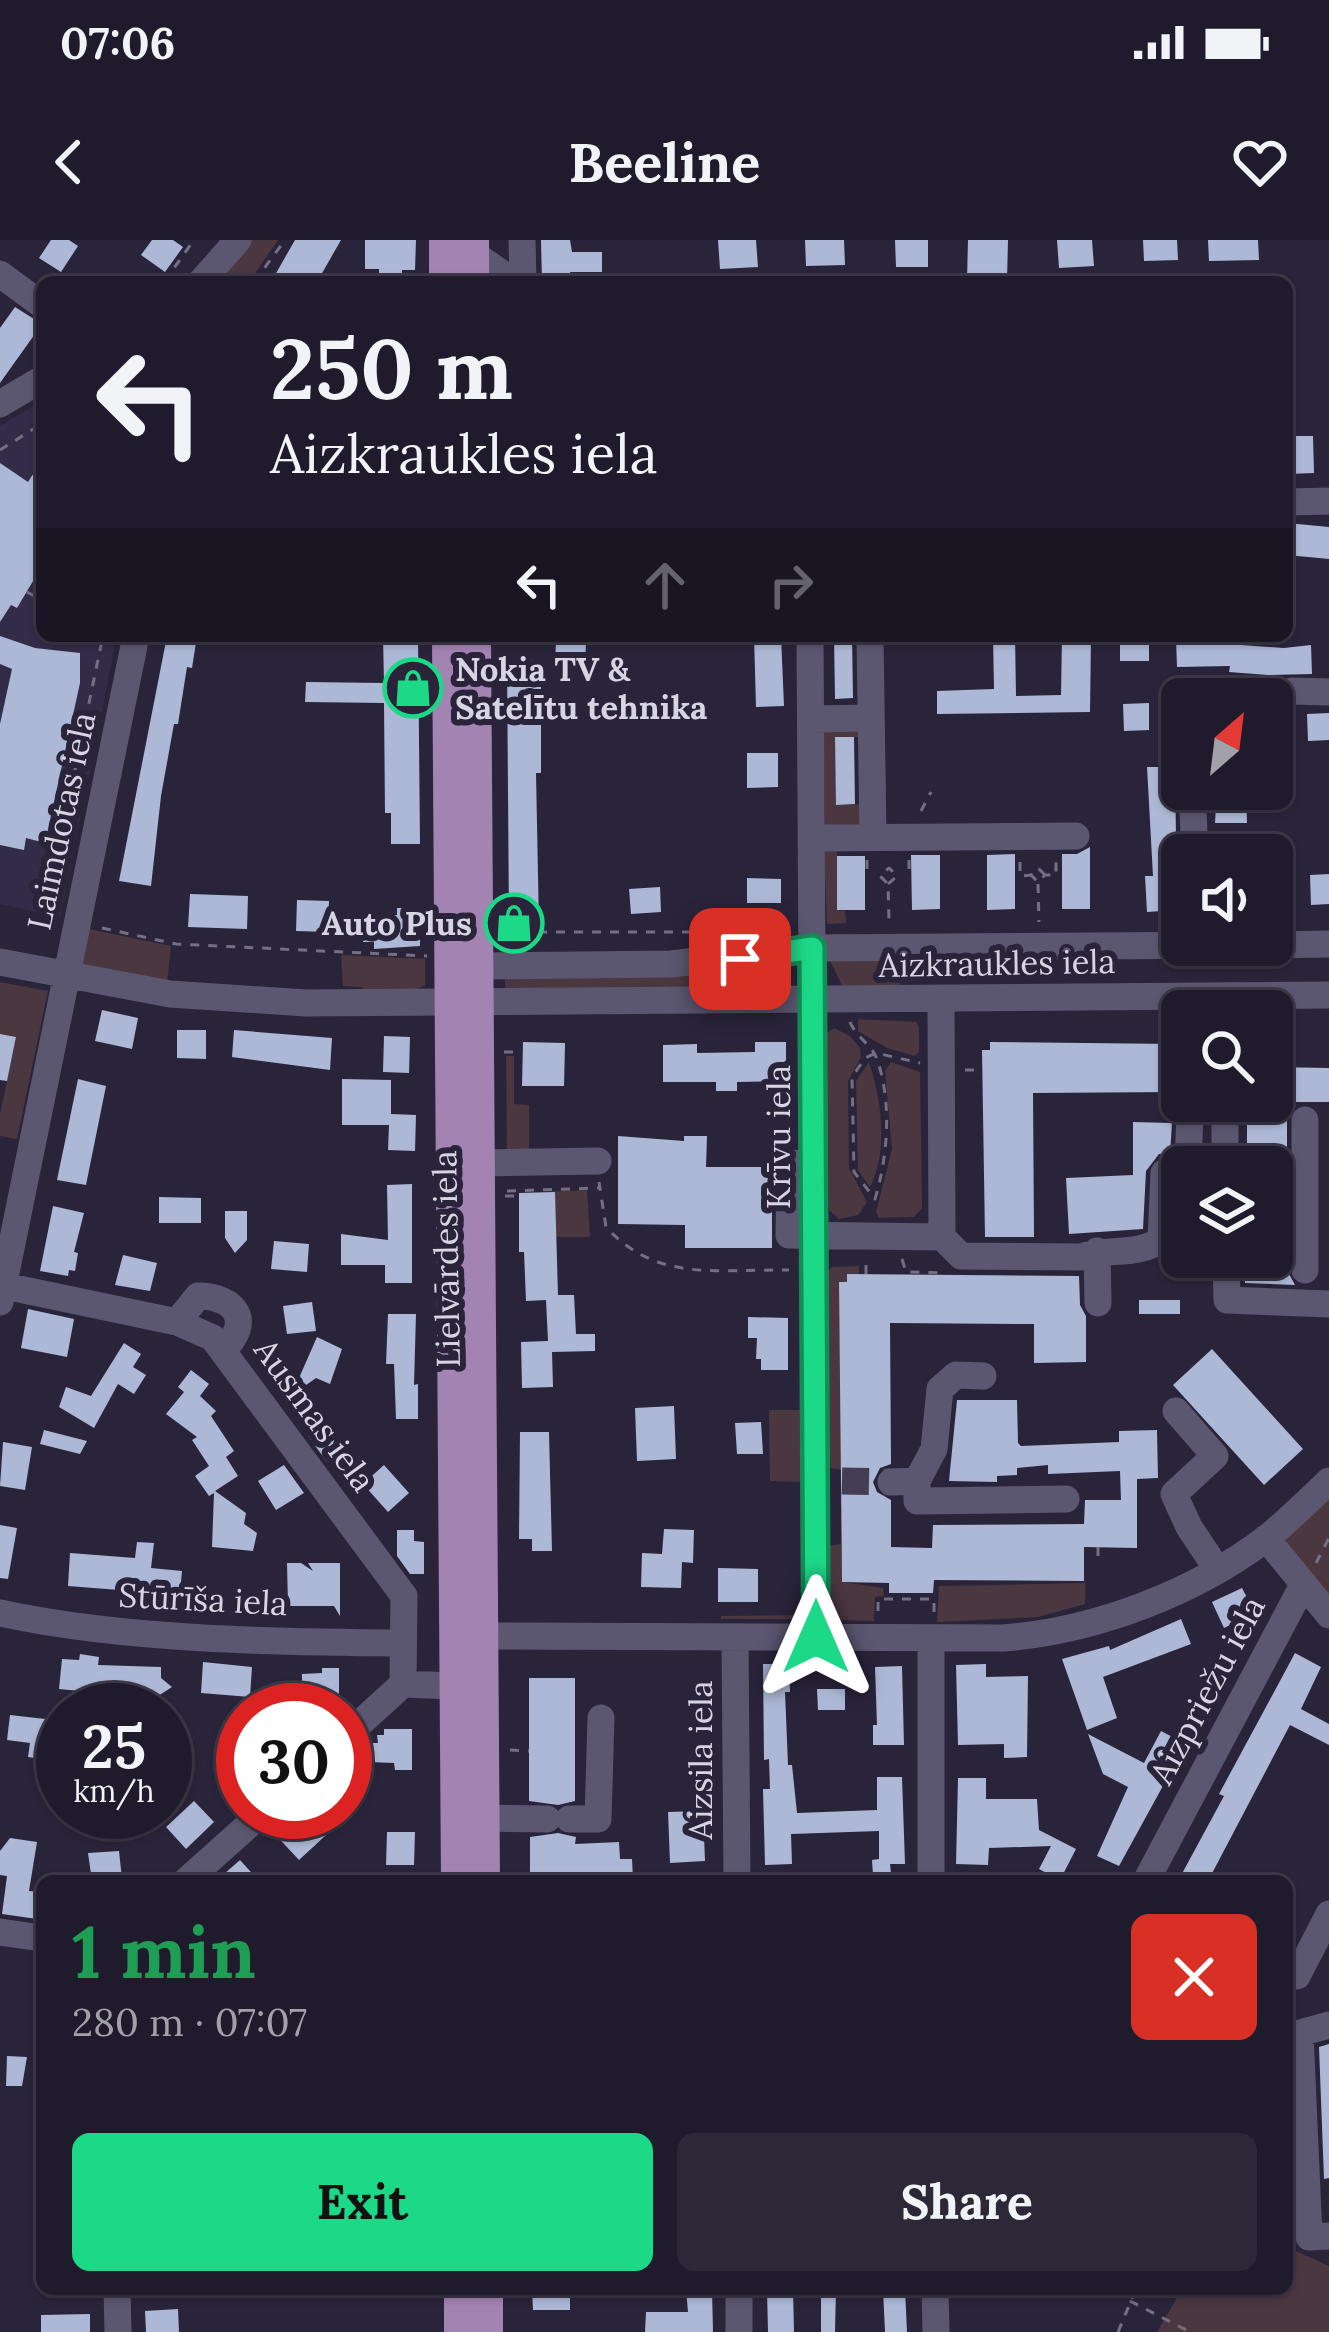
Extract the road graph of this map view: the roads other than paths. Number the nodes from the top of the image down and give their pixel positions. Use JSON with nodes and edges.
{"nodes":[{"id":1,"x":238,"y":240,"type":"edge"},
{"id":2,"x":444,"y":240,"type":"edge"},
{"id":3,"x":522,"y":240,"type":"edge"},
{"id":4,"x":474,"y":258,"type":"edge"},
{"id":5,"x":0,"y":274,"type":"edge"},
{"id":6,"x":206,"y":276,"type":"edge"},
{"id":7,"x":444,"y":276,"type":"edge"},
{"id":8,"x":507,"y":276,"type":"edge"},
{"id":9,"x":519,"y":276,"type":"edge"},
{"id":10,"x":36,"y":301,"type":"edge"},
{"id":11,"x":36,"y":383,"type":"edge"},
{"id":12,"x":0,"y":404,"type":"edge"},
{"id":13,"x":1329,"y":501,"type":"edge"},
{"id":14,"x":1293,"y":502,"type":"edge"},
{"id":15,"x":135,"y":642,"type":"edge"},
{"id":16,"x":447,"y":642,"type":"edge"},
{"id":17,"x":476,"y":642,"type":"edge"},
{"id":18,"x":810,"y":642,"type":"edge"},
{"id":19,"x":870,"y":642,"type":"edge"},
{"id":20,"x":1293,"y":691,"type":"edge"},
{"id":21,"x":1329,"y":692,"type":"edge"},
{"id":22,"x":811,"y":718,"type":"junction"},
{"id":23,"x":870,"y":718,"type":"junction"},
{"id":24,"x":1076,"y":836,"type":"dead end"},
{"id":25,"x":873,"y":837,"type":"junction"},
{"id":26,"x":812,"y":838,"type":"junction"},
{"id":27,"x":1329,"y":944,"type":"edge"},
{"id":28,"x":1161,"y":945,"type":"edge"},
{"id":29,"x":1293,"y":945,"type":"edge"},
{"id":30,"x":812,"y":948,"type":"junction"},
{"id":31,"x":0,"y":962,"type":"edge"},
{"id":32,"x":478,"y":966,"type":"junction"},
{"id":33,"x":65,"y":975,"type":"junction"},
{"id":34,"x":1329,"y":995,"type":"edge"},
{"id":35,"x":1293,"y":998,"type":"edge"},
{"id":36,"x":940,"y":1000,"type":"junction"},
{"id":37,"x":813,"y":1001,"type":"junction"},
{"id":38,"x":464,"y":1003,"type":"junction"},
{"id":39,"x":1161,"y":1003,"type":"edge"},
{"id":40,"x":1305,"y":1120,"type":"dead end"},
{"id":41,"x":598,"y":1175,"type":"road end"},
{"id":42,"x":489,"y":1183,"type":"junction"},
{"id":43,"x":814,"y":1236,"type":"junction"},
{"id":44,"x":942,"y":1238,"type":"junction"},
{"id":45,"x":1161,"y":1240,"type":"edge"},
{"id":46,"x":1097,"y":1251,"type":"junction"},
{"id":47,"x":1226,"y":1278,"type":"edge"},
{"id":48,"x":1,"y":1291,"type":"edge"},
{"id":49,"x":1312,"y":1291,"type":"edge"},
{"id":50,"x":1098,"y":1303,"type":"dead end"},
{"id":51,"x":983,"y":1376,"type":"dead end"},
{"id":52,"x":1176,"y":1411,"type":"dead end"},
{"id":53,"x":1329,"y":1481,"type":"edge"},
{"id":54,"x":1066,"y":1499,"type":"dead end"},
{"id":55,"x":1266,"y":1538,"type":"junction"},
{"id":56,"x":1217,"y":1568,"type":"junction"},
{"id":57,"x":1303,"y":1585,"type":"junction"},
{"id":58,"x":469,"y":1592,"type":"junction"},
{"id":59,"x":404,"y":1596,"type":"junction"},
{"id":60,"x":0,"y":1612,"type":"edge"},
{"id":61,"x":1329,"y":1615,"type":"edge"},
{"id":62,"x":932,"y":1632,"type":"junction"},
{"id":63,"x":484,"y":1636,"type":"junction"},
{"id":64,"x":816,"y":1637,"type":"junction"},
{"id":65,"x":735,"y":1638,"type":"junction"},
{"id":66,"x":403,"y":1643,"type":"junction"},
{"id":67,"x":403,"y":1684,"type":"junction"},
{"id":68,"x":470,"y":1686,"type":"junction"},
{"id":69,"x":372,"y":1712,"type":"edge"},
{"id":70,"x":601,"y":1718,"type":"dead end"},
{"id":71,"x":484,"y":1818,"type":"junction"},
{"id":72,"x":233,"y":1839,"type":"edge"},
{"id":73,"x":193,"y":1875,"type":"edge"},
{"id":74,"x":456,"y":1875,"type":"edge"},
{"id":75,"x":485,"y":1875,"type":"edge"},
{"id":76,"x":737,"y":1875,"type":"edge"},
{"id":77,"x":931,"y":1875,"type":"edge"},
{"id":78,"x":1149,"y":1875,"type":"edge"},
{"id":79,"x":1329,"y":1914,"type":"edge"},
{"id":80,"x":0,"y":1932,"type":"edge"},
{"id":81,"x":36,"y":1937,"type":"edge"},
{"id":82,"x":1311,"y":1965,"type":"edge"},
{"id":83,"x":1329,"y":2025,"type":"edge"},
{"id":84,"x":1329,"y":2236,"type":"edge"},
{"id":85,"x":117,"y":2295,"type":"edge"},
{"id":86,"x":458,"y":2295,"type":"edge"},
{"id":87,"x":488,"y":2295,"type":"edge"},
{"id":88,"x":739,"y":2295,"type":"edge"},
{"id":89,"x":935,"y":2295,"type":"edge"},
{"id":90,"x":118,"y":2332,"type":"edge"},
{"id":91,"x":459,"y":2332,"type":"edge"},
{"id":92,"x":488,"y":2332,"type":"edge"},
{"id":93,"x":740,"y":2332,"type":"edge"},
{"id":94,"x":936,"y":2332,"type":"edge"}],
"edges":[{"from":1,"to":6,"type":"street"},
{"from":2,"to":7,"type":"main road"},
{"from":3,"to":9,"type":"street"},
{"from":4,"to":8,"type":"street"},
{"from":5,"to":10,"type":"street"},
{"from":11,"to":12,"type":"street"},
{"from":13,"to":14,"type":"street"},
{"from":15,"to":33,"type":"street","name":"Laimdotas iela"},
{"from":16,"to":38,"type":"main road","name":"Lielvārdes iela"},
{"from":17,"to":32,"type":"main road","name":"Lielvārdes iela"},
{"from":18,"to":22,"type":"street","name":"Krīvu iela"},
{"from":19,"to":23,"type":"street"},
{"from":20,"to":21,"type":"street"},
{"from":22,"to":23,"type":"street"},
{"from":22,"to":26,"type":"street","name":"Krīvu iela"},
{"from":23,"to":25,"type":"street"},
{"from":24,"to":25,"type":"street"},
{"from":25,"to":26,"type":"street"},
{"from":26,"to":30,"type":"street","name":"Krīvu iela"},
{"from":27,"to":29,"type":"street"},
{"from":28,"to":30,"type":"street","name":"Aizkraukles iela"},
{"from":30,"to":32,"type":"street","name":"Aizkraukles iela"},
{"from":30,"to":37,"type":"street","name":"Krīvu iela"},
{"from":31,"to":33,"type":"street","name":"Aizkraukles iela"},
{"from":32,"to":38,"type":"main road","name":"Lielvārdes iela"},
{"from":33,"to":38,"type":"street","name":"Aizkraukles iela"},
{"from":33,"to":48,"type":"street","name":"Laimdotas iela"},
{"from":34,"to":35,"type":"street","name":"Aizkraukles iela"},
{"from":36,"to":37,"type":"street","name":"Aizkraukles iela"},
{"from":36,"to":39,"type":"street","name":"Aizkraukles iela"},
{"from":36,"to":44,"type":"street"},
{"from":37,"to":38,"type":"street","name":"Aizkraukles iela"},
{"from":37,"to":43,"type":"street","name":"Krīvu iela"},
{"from":38,"to":42,"type":"main road","name":"Lielvārdes iela"},
{"from":38,"to":58,"type":"main road","name":"Lielvārdes iela"},
{"from":40,"to":49,"type":"street"},
{"from":41,"to":42,"type":"street"},
{"from":42,"to":58,"type":"main road","name":"Lielvārdes iela"},
{"from":43,"to":44,"type":"street"},
{"from":43,"to":64,"type":"street","name":"Krīvu iela"},
{"from":44,"to":46,"type":"street"},
{"from":45,"to":46,"type":"street"},
{"from":46,"to":50,"type":"street"},
{"from":47,"to":49,"type":"street"},
{"from":48,"to":59,"type":"street","name":"Ausmas iela"},
{"from":51,"to":54,"type":"street"},
{"from":52,"to":56,"type":"street"},
{"from":53,"to":55,"type":"street"},
{"from":55,"to":56,"type":"street"},
{"from":55,"to":57,"type":"street","name":"Aizpriežu iela"},
{"from":56,"to":62,"type":"street"},
{"from":57,"to":61,"type":"street"},
{"from":57,"to":78,"type":"street","name":"Aizpriežu iela"},
{"from":58,"to":59,"type":"street"},
{"from":58,"to":63,"type":"main road","name":"Lielvārdes iela"},
{"from":58,"to":68,"type":"main road","name":"Lielvārdes iela"},
{"from":59,"to":66,"type":"street"},
{"from":60,"to":66,"type":"street","name":"Stūrīša iela"},
{"from":62,"to":64,"type":"street"},
{"from":62,"to":77,"type":"street"},
{"from":63,"to":65,"type":"street"},
{"from":63,"to":68,"type":"main road","name":"Lielvārdes iela"},
{"from":64,"to":65,"type":"street"},
{"from":65,"to":76,"type":"street","name":"Aizsila iela"},
{"from":66,"to":67,"type":"street"},
{"from":67,"to":68,"type":"street"},
{"from":67,"to":69,"type":"street"},
{"from":68,"to":71,"type":"main road","name":"Lielvārdes iela"},
{"from":68,"to":74,"type":"main road","name":"Lielvārdes iela"},
{"from":70,"to":71,"type":"street"},
{"from":71,"to":75,"type":"main road","name":"Lielvārdes iela"},
{"from":72,"to":73,"type":"street"},
{"from":79,"to":82,"type":"street"},
{"from":80,"to":81,"type":"street"},
{"from":83,"to":84,"type":"street"},
{"from":85,"to":90,"type":"street"},
{"from":86,"to":91,"type":"main road"},
{"from":87,"to":92,"type":"main road"},
{"from":88,"to":93,"type":"street"},
{"from":89,"to":94,"type":"street"}]}
